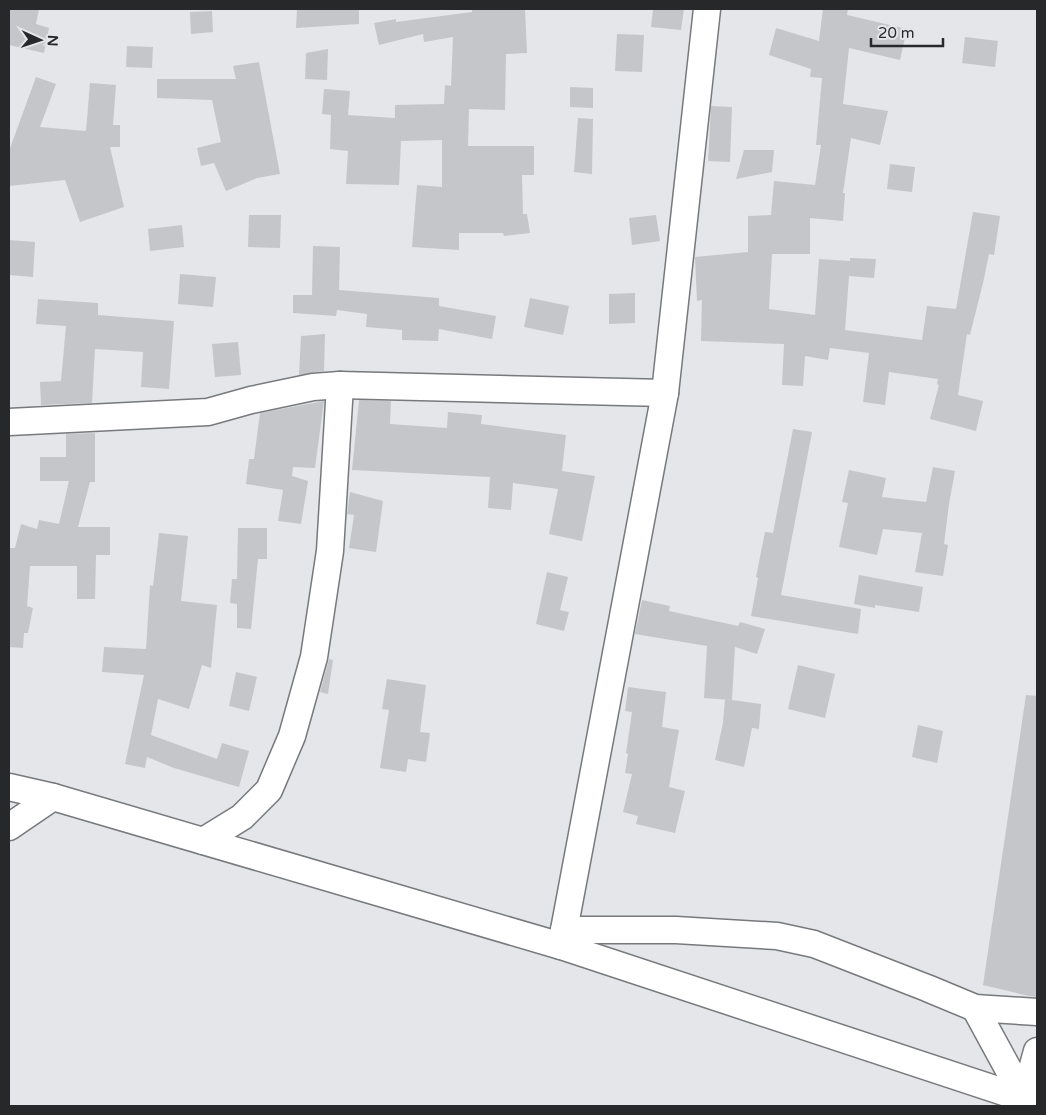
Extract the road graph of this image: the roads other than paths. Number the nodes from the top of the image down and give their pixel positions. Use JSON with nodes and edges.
{"nodes":[{"id":1,"x":706,"y":9,"type":"edge"},
{"id":2,"x":340,"y":385,"type":"junction"},
{"id":3,"x":665,"y":393,"type":"junction"},
{"id":4,"x":9,"y":422,"type":"edge"},
{"id":5,"x":9,"y":787,"type":"edge"},
{"id":6,"x":53,"y":797,"type":"junction"},
{"id":7,"x":9,"y":827,"type":"edge"},
{"id":8,"x":203,"y":841,"type":"junction"},
{"id":9,"x":562,"y":938,"type":"junction"},
{"id":10,"x":975,"y":1008,"type":"junction"},
{"id":11,"x":1037,"y":1012,"type":"edge"},
{"id":12,"x":1037,"y":1051,"type":"edge"},
{"id":13,"x":1031,"y":1100,"type":"edge"}],
"edges":[{"from":1,"to":3,"type":"street"},
{"from":2,"to":3,"type":"street"},
{"from":2,"to":4,"type":"street"},
{"from":2,"to":8,"type":"street"},
{"from":3,"to":9,"type":"street"},
{"from":5,"to":6,"type":"street"},
{"from":6,"to":7,"type":"street"},
{"from":6,"to":8,"type":"street"},
{"from":8,"to":9,"type":"street"},
{"from":9,"to":10,"type":"street"},
{"from":9,"to":13,"type":"street"},
{"from":10,"to":11,"type":"street"},
{"from":10,"to":13,"type":"street"},
{"from":12,"to":13,"type":"street"}]}
